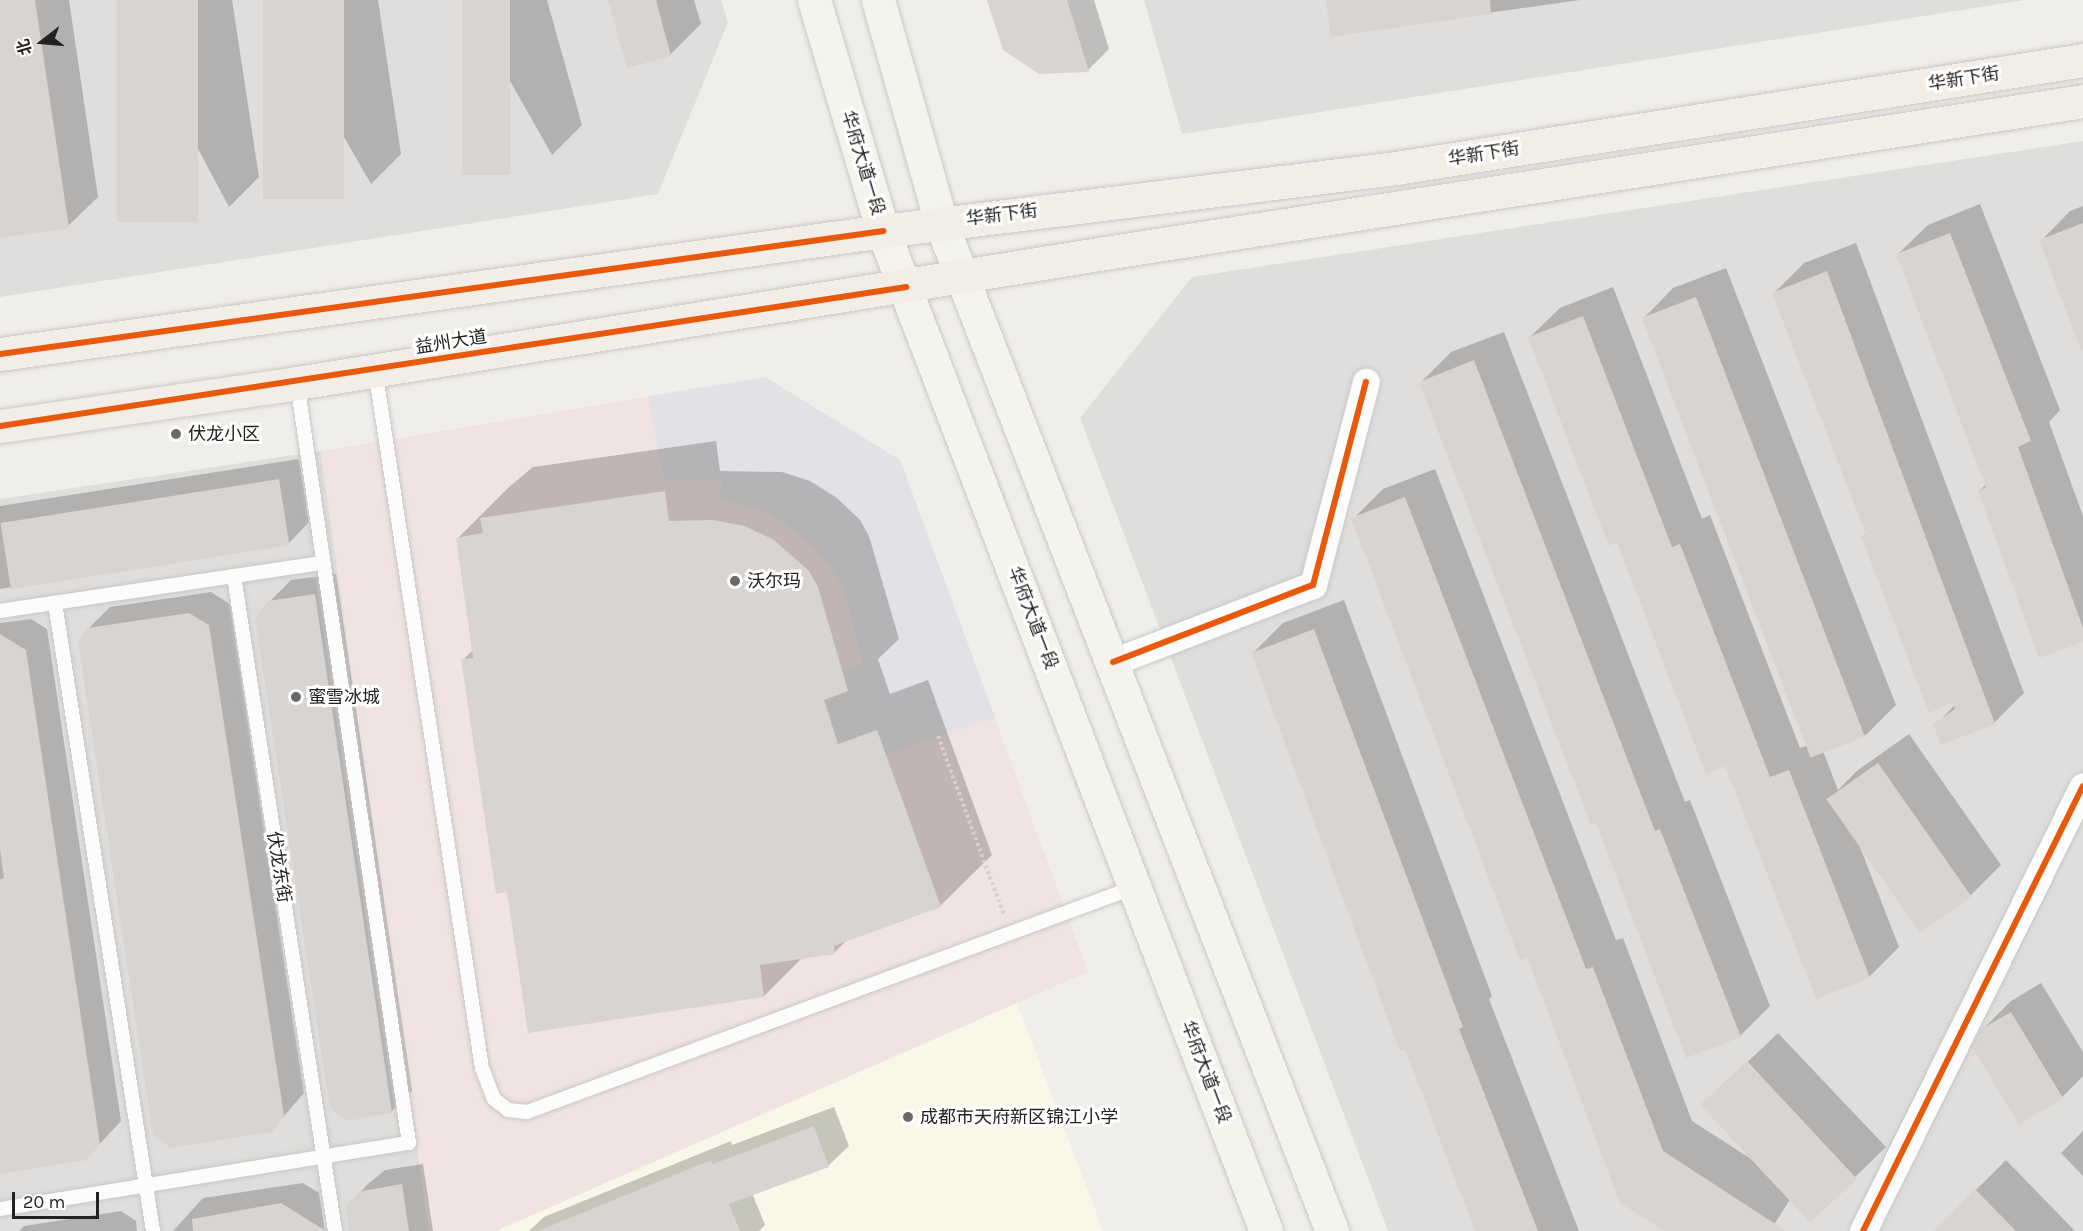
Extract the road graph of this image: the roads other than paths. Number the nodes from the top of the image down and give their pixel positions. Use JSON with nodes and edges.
{"nodes":[{"id":1,"x":814,"y":0,"type":"edge"},
{"id":2,"x":878,"y":0,"type":"edge"},
{"id":3,"x":2083,"y":60,"type":"edge"},
{"id":4,"x":2083,"y":101,"type":"edge"},
{"id":5,"x":941,"y":223,"type":"junction"},
{"id":6,"x":883,"y":231,"type":"junction"},
{"id":7,"x":965,"y":276,"type":"junction"},
{"id":8,"x":906,"y":287,"type":"junction"},
{"id":9,"x":0,"y":354,"type":"edge"},
{"id":10,"x":374,"y":369,"type":"junction"},
{"id":11,"x":1366,"y":382,"type":"dead end"},
{"id":12,"x":297,"y":384,"type":"junction"},
{"id":13,"x":0,"y":426,"type":"edge"},
{"id":14,"x":323,"y":563,"type":"junction"},
{"id":15,"x":234,"y":576,"type":"junction"},
{"id":16,"x":55,"y":603,"type":"junction"},
{"id":17,"x":0,"y":611,"type":"edge"},
{"id":18,"x":1113,"y":662,"type":"junction"},
{"id":19,"x":2083,"y":786,"type":"edge"},
{"id":20,"x":1136,"y":887,"type":"junction"},
{"id":21,"x":324,"y":1157,"type":"junction"},
{"id":22,"x":146,"y":1186,"type":"junction"},
{"id":23,"x":0,"y":1209,"type":"edge"},
{"id":24,"x":153,"y":1231,"type":"edge"},
{"id":25,"x":335,"y":1231,"type":"edge"},
{"id":26,"x":1266,"y":1231,"type":"edge"},
{"id":27,"x":1332,"y":1231,"type":"edge"},
{"id":28,"x":1863,"y":1231,"type":"edge"}],
"edges":[{"from":1,"to":6,"type":"main road","name":"华府大道一段"},
{"from":2,"to":5,"type":"main road"},
{"from":3,"to":5,"type":"main road","name":"华新下街"},
{"from":4,"to":7,"type":"main road","name":"益州大道"},
{"from":5,"to":6,"type":"main road","name":"华新下街"},
{"from":5,"to":7,"type":"main road"},
{"from":6,"to":8,"type":"main road","name":"华府大道一段"},
{"from":6,"to":9,"type":"main road"},
{"from":7,"to":8,"type":"main road","name":"益州大道"},
{"from":7,"to":18,"type":"main road"},
{"from":8,"to":10,"type":"main road","name":"益州大道"},
{"from":8,"to":20,"type":"main road","name":"华府大道一段"},
{"from":10,"to":12,"type":"main road","name":"益州大道"},
{"from":10,"to":20,"type":"lane"},
{"from":11,"to":18,"type":"street"},
{"from":12,"to":13,"type":"main road","name":"益州大道"},
{"from":12,"to":14,"type":"lane"},
{"from":14,"to":15,"type":"lane"},
{"from":14,"to":21,"type":"lane"},
{"from":15,"to":16,"type":"lane"},
{"from":15,"to":21,"type":"lane","name":"伏龙东街"},
{"from":16,"to":17,"type":"lane"},
{"from":16,"to":22,"type":"lane"},
{"from":18,"to":27,"type":"main road"},
{"from":19,"to":28,"type":"street"},
{"from":20,"to":26,"type":"main road","name":"华府大道一段"},
{"from":21,"to":22,"type":"lane"},
{"from":21,"to":25,"type":"lane","name":"伏龙东街"},
{"from":22,"to":23,"type":"lane"},
{"from":22,"to":24,"type":"lane"}]}
